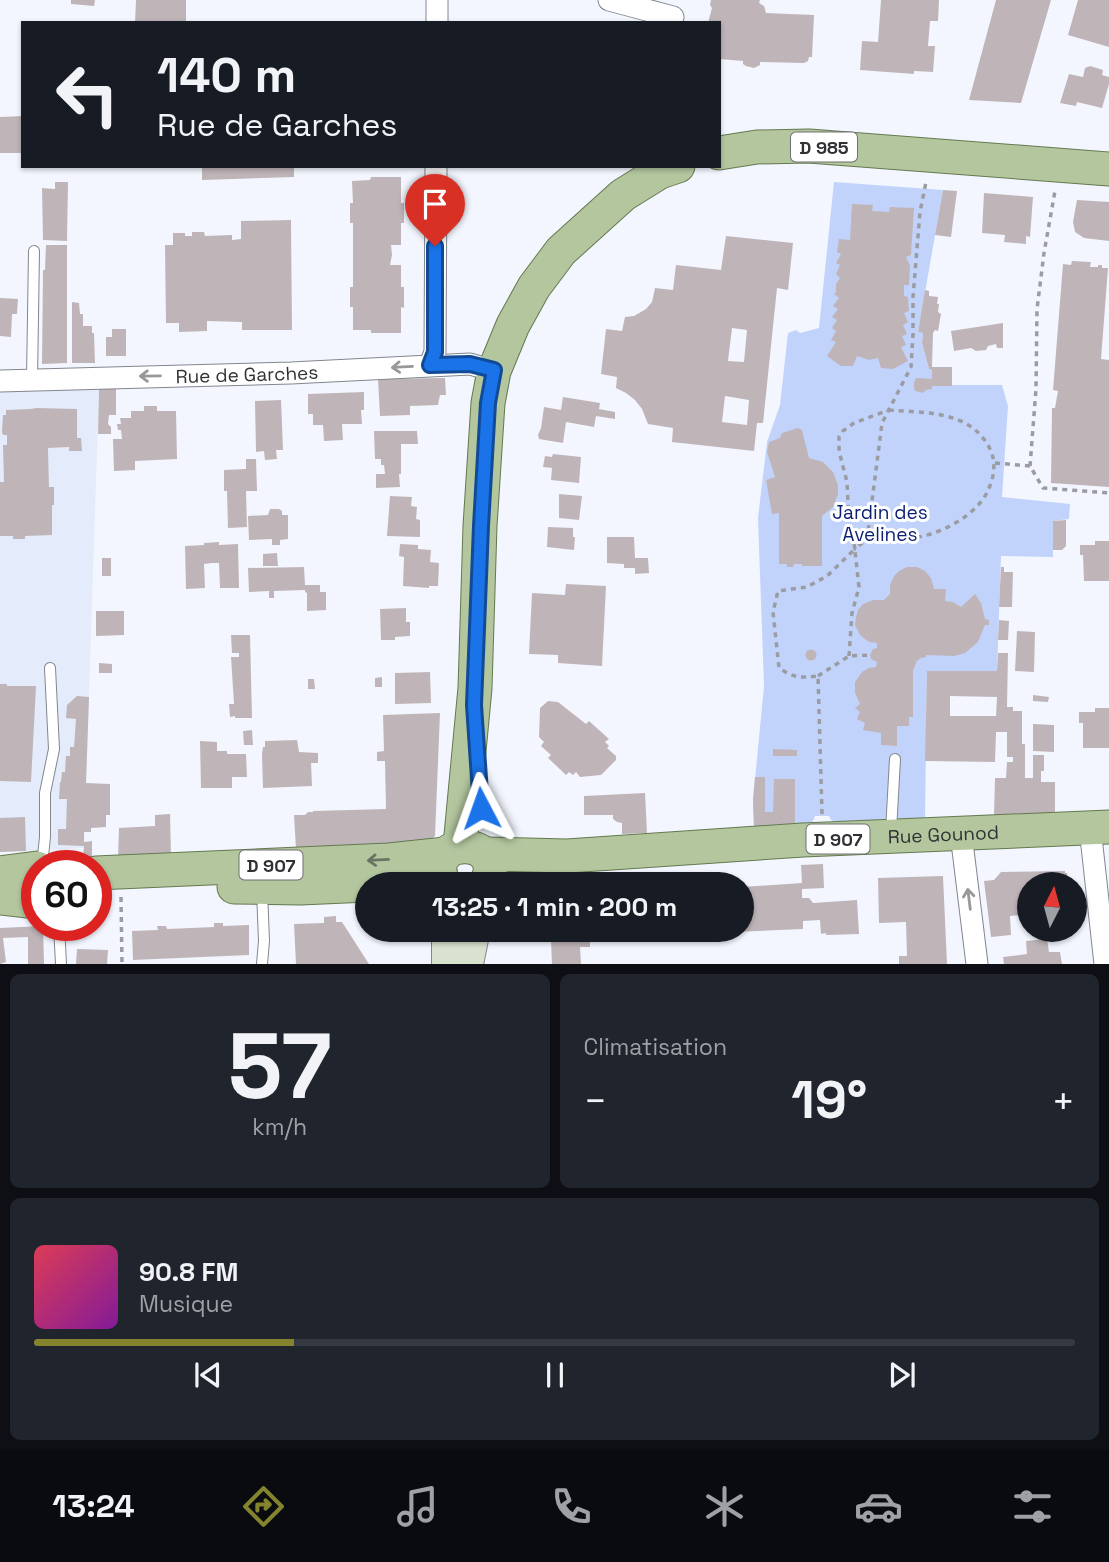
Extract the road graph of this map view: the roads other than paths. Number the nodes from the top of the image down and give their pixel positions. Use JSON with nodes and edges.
{"nodes":[{"id":1,"x":437,"y":0,"type":"edge"},
{"id":2,"x":609,"y":0,"type":"edge"},
{"id":3,"x":674,"y":13,"type":"edge"},
{"id":4,"x":436,"y":21,"type":"edge"},
{"id":5,"x":721,"y":153,"type":"edge"},
{"id":6,"x":436,"y":168,"type":"edge"},
{"id":7,"x":665,"y":168,"type":"edge"},
{"id":8,"x":1109,"y":169,"type":"edge"},
{"id":9,"x":34,"y":251,"type":"dead end"},
{"id":10,"x":430,"y":365,"type":"junction"},
{"id":11,"x":494,"y":370,"type":"junction"},
{"id":12,"x":32,"y":380,"type":"junction"},
{"id":13,"x":0,"y":381,"type":"edge"},
{"id":14,"x":50,"y":668,"type":"dead end"},
{"id":15,"x":895,"y":759,"type":"dead end"},
{"id":16,"x":1100,"y":827,"type":"edge"},
{"id":17,"x":961,"y":834,"type":"junction"},
{"id":18,"x":891,"y":837,"type":"junction"},
{"id":19,"x":42,"y":850,"type":"edge"},
{"id":20,"x":469,"y":867,"type":"edge"},
{"id":21,"x":21,"y":870,"type":"edge"},
{"id":22,"x":0,"y":873,"type":"edge"},
{"id":23,"x":112,"y":886,"type":"edge"},
{"id":24,"x":355,"y":886,"type":"edge"},
{"id":25,"x":112,"y":887,"type":"edge"},
{"id":26,"x":262,"y":888,"type":"junction"},
{"id":27,"x":0,"y":898,"type":"edge"},
{"id":28,"x":21,"y":900,"type":"edge"},
{"id":29,"x":60,"y":941,"type":"edge"},
{"id":30,"x":447,"y":942,"type":"edge"},
{"id":31,"x":472,"y":942,"type":"edge"},
{"id":32,"x":61,"y":964,"type":"edge"},
{"id":33,"x":262,"y":964,"type":"edge"},
{"id":34,"x":447,"y":964,"type":"edge"},
{"id":35,"x":468,"y":964,"type":"edge"},
{"id":36,"x":977,"y":964,"type":"edge"},
{"id":37,"x":1105,"y":964,"type":"edge"}],
"edges":[{"from":1,"to":4,"type":"street"},
{"from":2,"to":3,"type":"street"},
{"from":5,"to":8,"type":"main road","number":"D 985"},
{"from":6,"to":10,"type":"street"},
{"from":7,"to":11,"type":"main road"},
{"from":9,"to":12,"type":"lane"},
{"from":10,"to":11,"type":"street","name":"Rue de Garches"},
{"from":10,"to":12,"type":"street","name":"Rue de Garches","one_way":true},
{"from":11,"to":20,"type":"main road"},
{"from":12,"to":13,"type":"street","name":"Rue de Garches"},
{"from":14,"to":19,"type":"lane"},
{"from":15,"to":18,"type":"lane"},
{"from":16,"to":17,"type":"main road","name":"Rue Gounod","number":"D 907"},
{"from":16,"to":37,"type":"street"},
{"from":17,"to":18,"type":"main road","name":"Rue Gounod","number":"D 907"},
{"from":36,"to":17,"type":"street","one_way":true},
{"from":18,"to":20,"type":"main road","name":"Rue Gounod","number":"D 907"},
{"from":20,"to":23,"type":"main road","number":"D 907","one_way":true},
{"from":21,"to":22,"type":"main road"},
{"from":24,"to":26,"type":"main road","number":"D 907"},
{"from":25,"to":26,"type":"main road","number":"D 907"},
{"from":26,"to":33,"type":"lane"},
{"from":27,"to":28,"type":"main road"},
{"from":29,"to":32,"type":"lane"},
{"from":30,"to":34,"type":"main road"},
{"from":31,"to":35,"type":"main road"}]}
